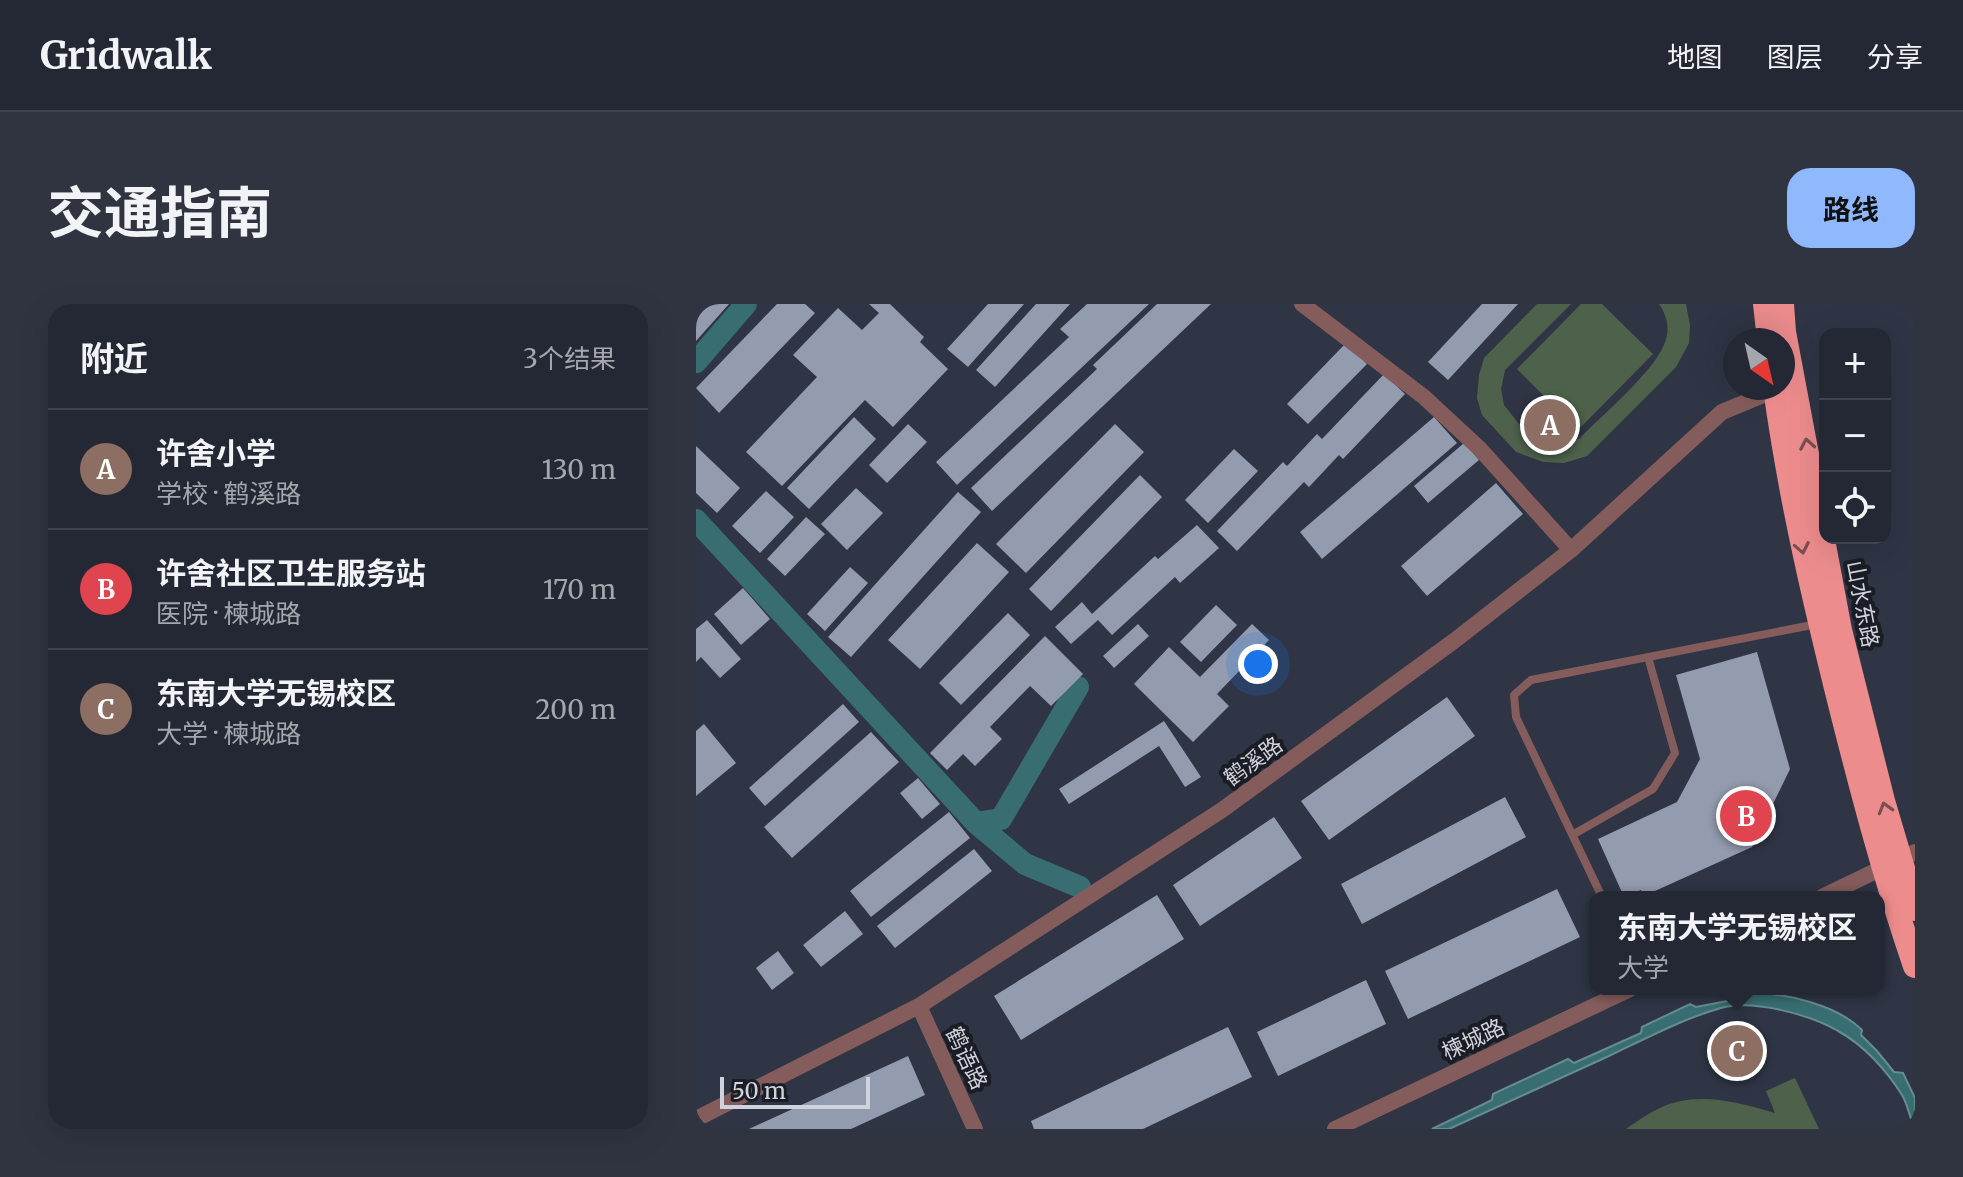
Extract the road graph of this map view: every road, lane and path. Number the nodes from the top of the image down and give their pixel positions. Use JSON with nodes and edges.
{"nodes":[{"id":1,"x":1302,"y":304,"type":"edge"},
{"id":2,"x":1765,"y":304,"type":"edge"},
{"id":3,"x":1782,"y":304,"type":"edge"},
{"id":4,"x":1768,"y":328,"type":"edge"},
{"id":5,"x":1784,"y":328,"type":"edge"},
{"id":6,"x":1753,"y":400,"type":"edge"},
{"id":7,"x":1782,"y":400,"type":"edge"},
{"id":8,"x":1785,"y":400,"type":"edge"},
{"id":9,"x":1571,"y":550,"type":"junction"},
{"id":10,"x":1820,"y":624,"type":"junction"},
{"id":11,"x":1648,"y":657,"type":"junction"},
{"id":12,"x":1574,"y":834,"type":"junction"},
{"id":13,"x":1900,"y":859,"type":"edge"},
{"id":14,"x":1599,"y":891,"type":"edge"},
{"id":15,"x":1834,"y":891,"type":"edge"},
{"id":16,"x":1915,"y":909,"type":"edge"},
{"id":17,"x":1915,"y":966,"type":"edge"},
{"id":18,"x":1617,"y":995,"type":"edge"},
{"id":19,"x":919,"y":1006,"type":"junction"},
{"id":20,"x":696,"y":1119,"type":"edge"},
{"id":21,"x":975,"y":1129,"type":"edge"},
{"id":22,"x":1335,"y":1129,"type":"edge"}],
"edges":[{"from":1,"to":9,"type":"street"},
{"from":2,"to":4,"type":"highway"},
{"from":3,"to":5,"type":"highway","name":"山水东路"},
{"from":6,"to":9,"type":"street","name":"鹤溪路"},
{"from":7,"to":10,"type":"highway","name":"山水东路","one_way":true},
{"from":13,"to":8,"type":"highway","name":"山水东路","one_way":true},
{"from":9,"to":19,"type":"street","name":"鹤溪路"},
{"from":10,"to":11,"type":"lane"},
{"from":10,"to":13,"type":"highway","name":"山水东路"},
{"from":11,"to":12,"type":"lane"},
{"from":11,"to":12,"type":"lane"},
{"from":12,"to":14,"type":"lane"},
{"from":13,"to":15,"type":"street"},
{"from":13,"to":16,"type":"highway","name":"山水东路"},
{"from":13,"to":17,"type":"highway","name":"山水东路"},
{"from":18,"to":22,"type":"street","name":"楝城路"},
{"from":19,"to":20,"type":"street","name":"鹤溪路"},
{"from":19,"to":21,"type":"street","name":"鹤语路"}]}
